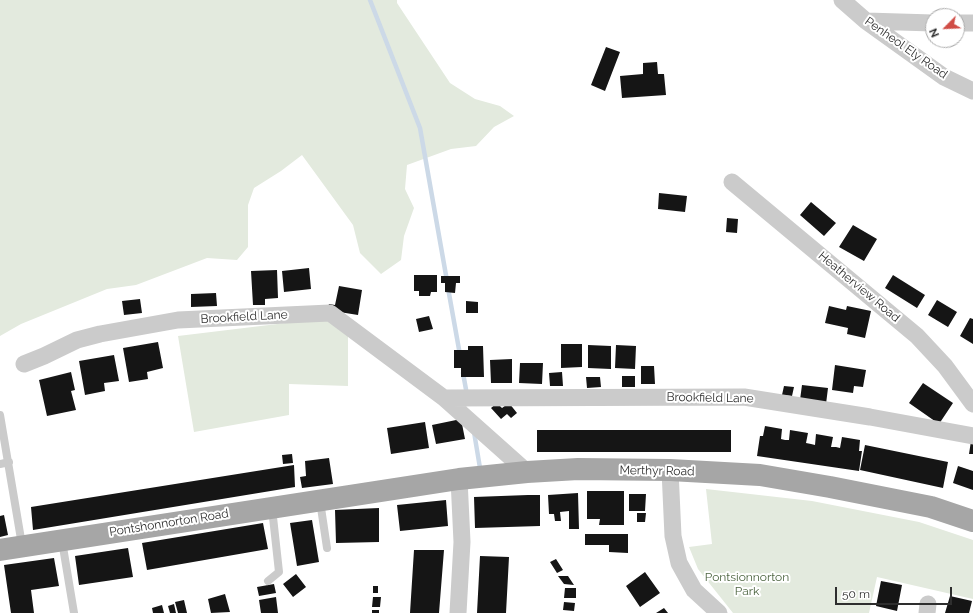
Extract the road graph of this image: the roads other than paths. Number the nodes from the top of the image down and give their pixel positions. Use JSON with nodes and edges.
{"nodes":[{"id":1,"x":842,"y":0,"type":"edge"},
{"id":2,"x":866,"y":21,"type":"junction"},
{"id":3,"x":925,"y":23,"type":"edge"},
{"id":4,"x":973,"y":91,"type":"edge"},
{"id":5,"x":732,"y":182,"type":"dead end"},
{"id":6,"x":24,"y":364,"type":"dead end"},
{"id":7,"x":444,"y":398,"type":"junction"},
{"id":8,"x":973,"y":404,"type":"edge"},
{"id":9,"x":0,"y":415,"type":"edge"},
{"id":10,"x":973,"y":436,"type":"edge"},
{"id":11,"x":4,"y":463,"type":"edge"},
{"id":12,"x":670,"y":470,"type":"junction"},
{"id":13,"x":527,"y":472,"type":"junction"},
{"id":14,"x":459,"y":479,"type":"junction"},
{"id":15,"x":329,"y":498,"type":"junction"},
{"id":16,"x":272,"y":507,"type":"junction"},
{"id":17,"x":973,"y":521,"type":"edge"},
{"id":18,"x":61,"y":540,"type":"junction"},
{"id":19,"x":22,"y":546,"type":"junction"},
{"id":20,"x":327,"y":548,"type":"dead end"},
{"id":21,"x":0,"y":550,"type":"edge"},
{"id":22,"x":268,"y":581,"type":"dead end"},
{"id":23,"x":74,"y":613,"type":"edge"},
{"id":24,"x":458,"y":613,"type":"edge"},
{"id":25,"x":719,"y":613,"type":"edge"}],
"edges":[{"from":1,"to":2,"type":"street","name":"Penheol Ely Road"},
{"from":2,"to":3,"type":"street"},
{"from":2,"to":4,"type":"street","name":"Penheol Ely Road"},
{"from":5,"to":8,"type":"street","name":"Heatherview Road"},
{"from":6,"to":7,"type":"street","name":"Brookfield Lane"},
{"from":7,"to":10,"type":"street","name":"Brookfield Lane"},
{"from":7,"to":13,"type":"street","name":"Brookfield Lane"},
{"from":9,"to":11,"type":"lane"},
{"from":11,"to":19,"type":"lane"},
{"from":12,"to":13,"type":"main road","name":"Merthyr Road"},
{"from":12,"to":17,"type":"main road","name":"Merthyr Road"},
{"from":12,"to":25,"type":"street"},
{"from":13,"to":14,"type":"main road","name":"Merthyr Road"},
{"from":14,"to":15,"type":"main road","name":"Merthyr Road"},
{"from":14,"to":24,"type":"street"},
{"from":15,"to":16,"type":"main road","name":"Pontshonnorton Road"},
{"from":15,"to":20,"type":"lane"},
{"from":16,"to":18,"type":"main road","name":"Pontshonnorton Road"},
{"from":16,"to":22,"type":"lane"},
{"from":18,"to":19,"type":"main road","name":"Pontshonnorton Road"},
{"from":18,"to":23,"type":"lane"},
{"from":19,"to":21,"type":"main road","name":"Pontshonnorton Road"}]}
